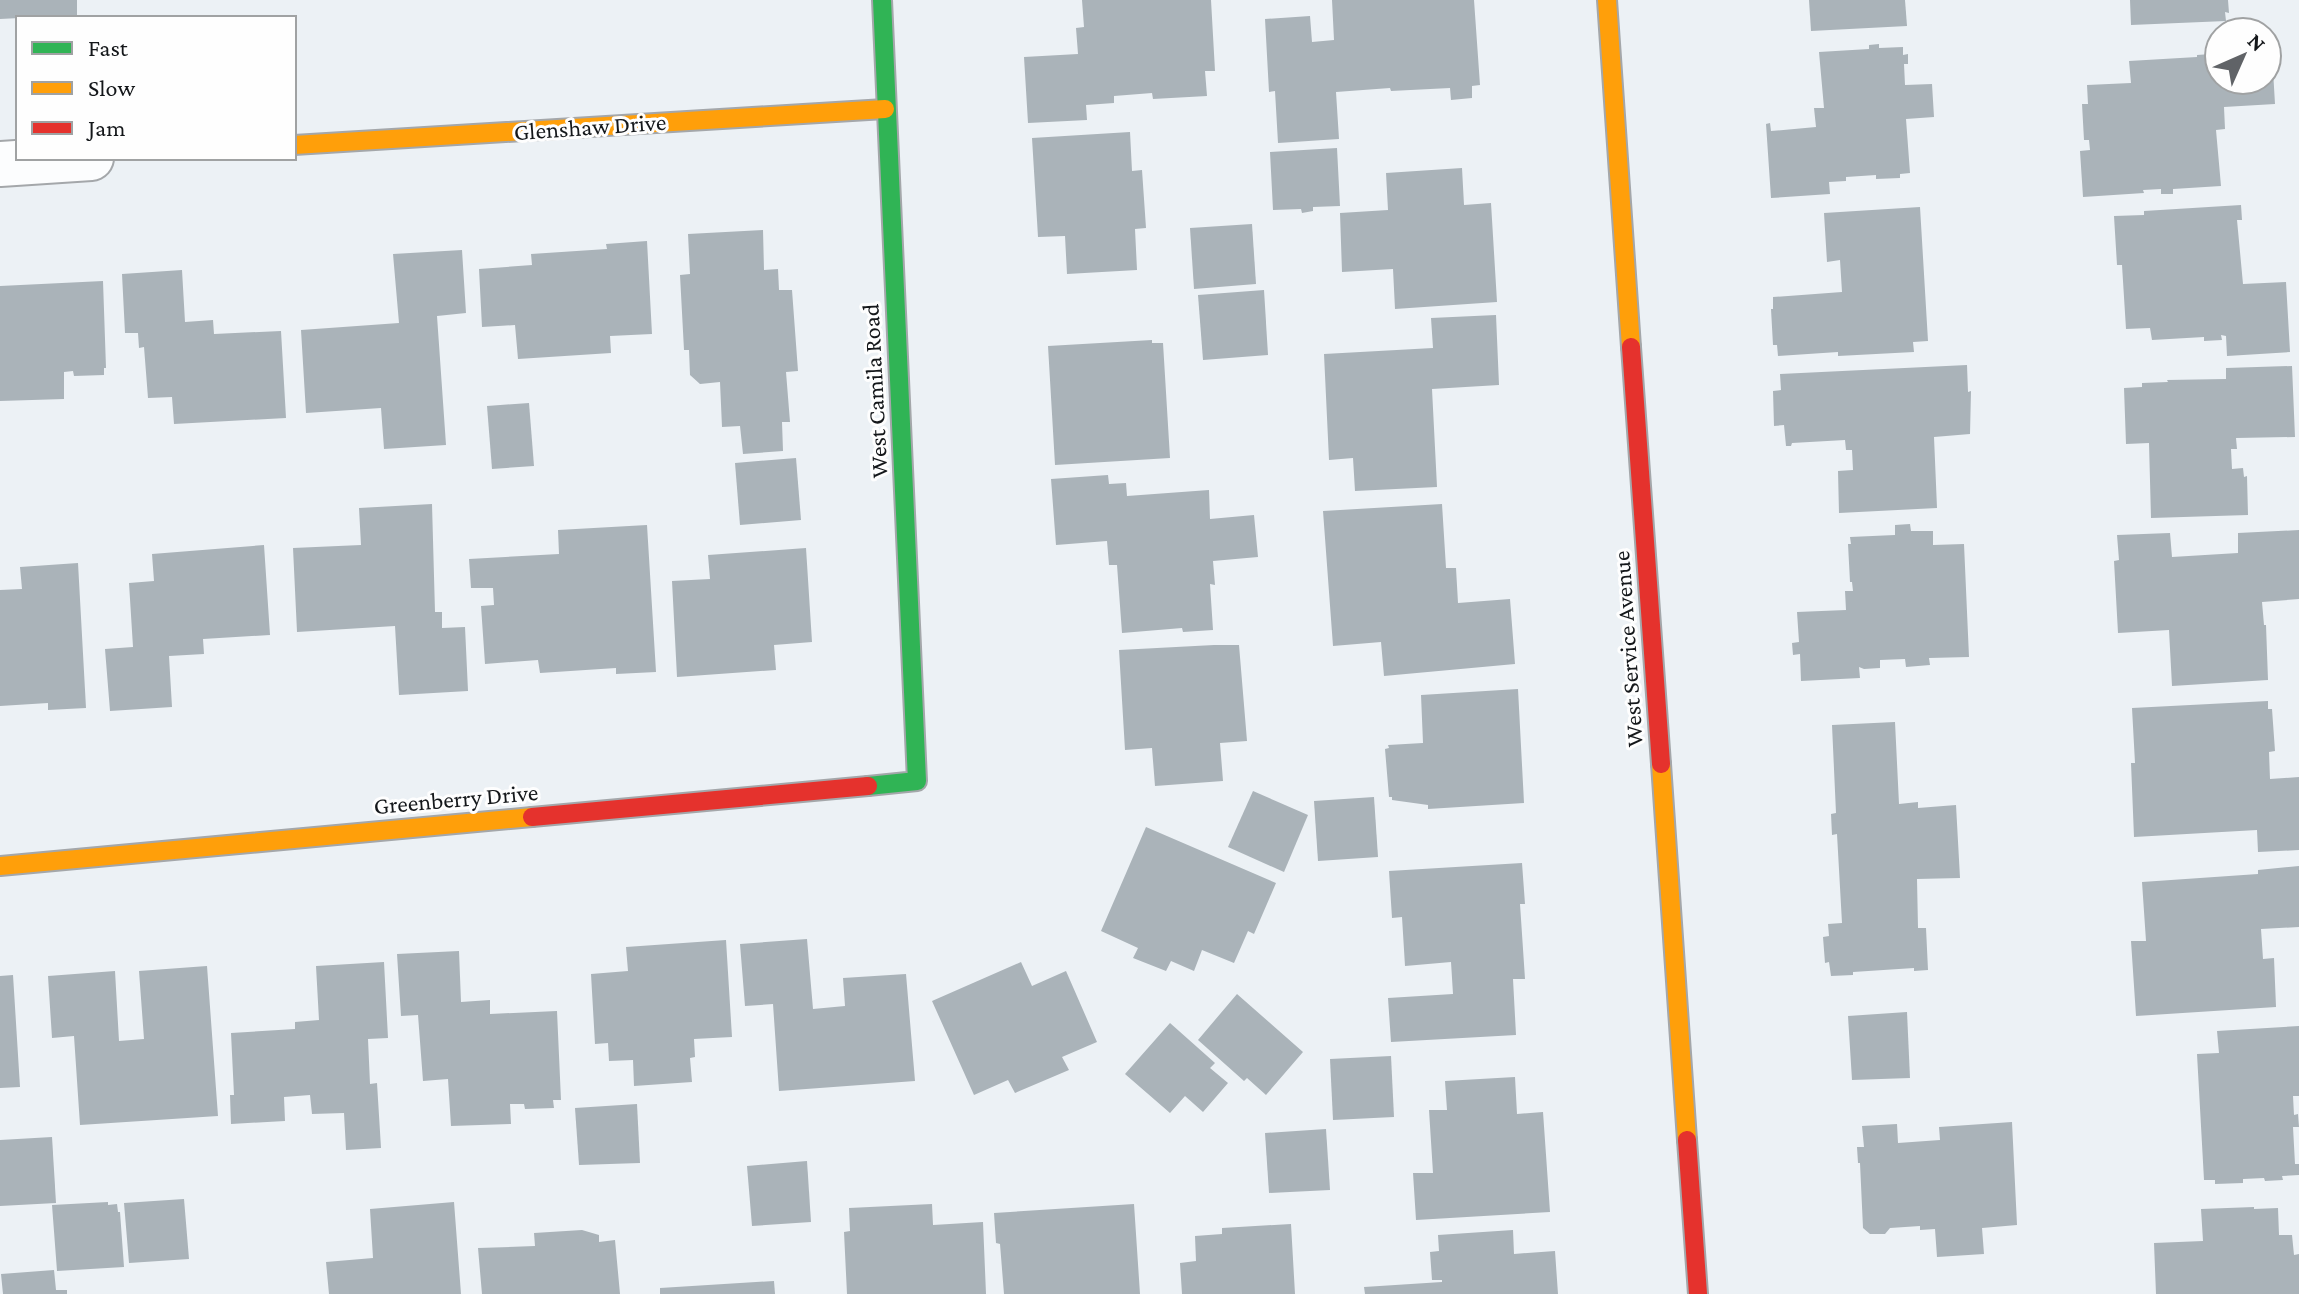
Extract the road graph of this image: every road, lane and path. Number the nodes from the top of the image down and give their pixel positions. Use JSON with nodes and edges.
{"nodes":[{"id":1,"x":882,"y":0,"type":"edge"},
{"id":2,"x":1607,"y":0,"type":"edge"},
{"id":3,"x":885,"y":109,"type":"junction"},
{"id":4,"x":296,"y":145,"type":"edge"},
{"id":5,"x":61,"y":160,"type":"edge"},
{"id":6,"x":0,"y":164,"type":"edge"},
{"id":7,"x":917,"y":781,"type":"joint"},
{"id":8,"x":0,"y":866,"type":"edge"},
{"id":9,"x":1698,"y":1294,"type":"edge"}],
"edges":[{"from":1,"to":3,"type":"street","name":"West Camila Road"},
{"from":2,"to":9,"type":"street","name":"West Service Avenue"},
{"from":3,"to":4,"type":"street","name":"Glenshaw Drive"},
{"from":3,"to":7,"type":"street","name":"West Camila Road"},
{"from":5,"to":6,"type":"street"},
{"from":7,"to":8,"type":"street","name":"Greenberry Drive"}]}
